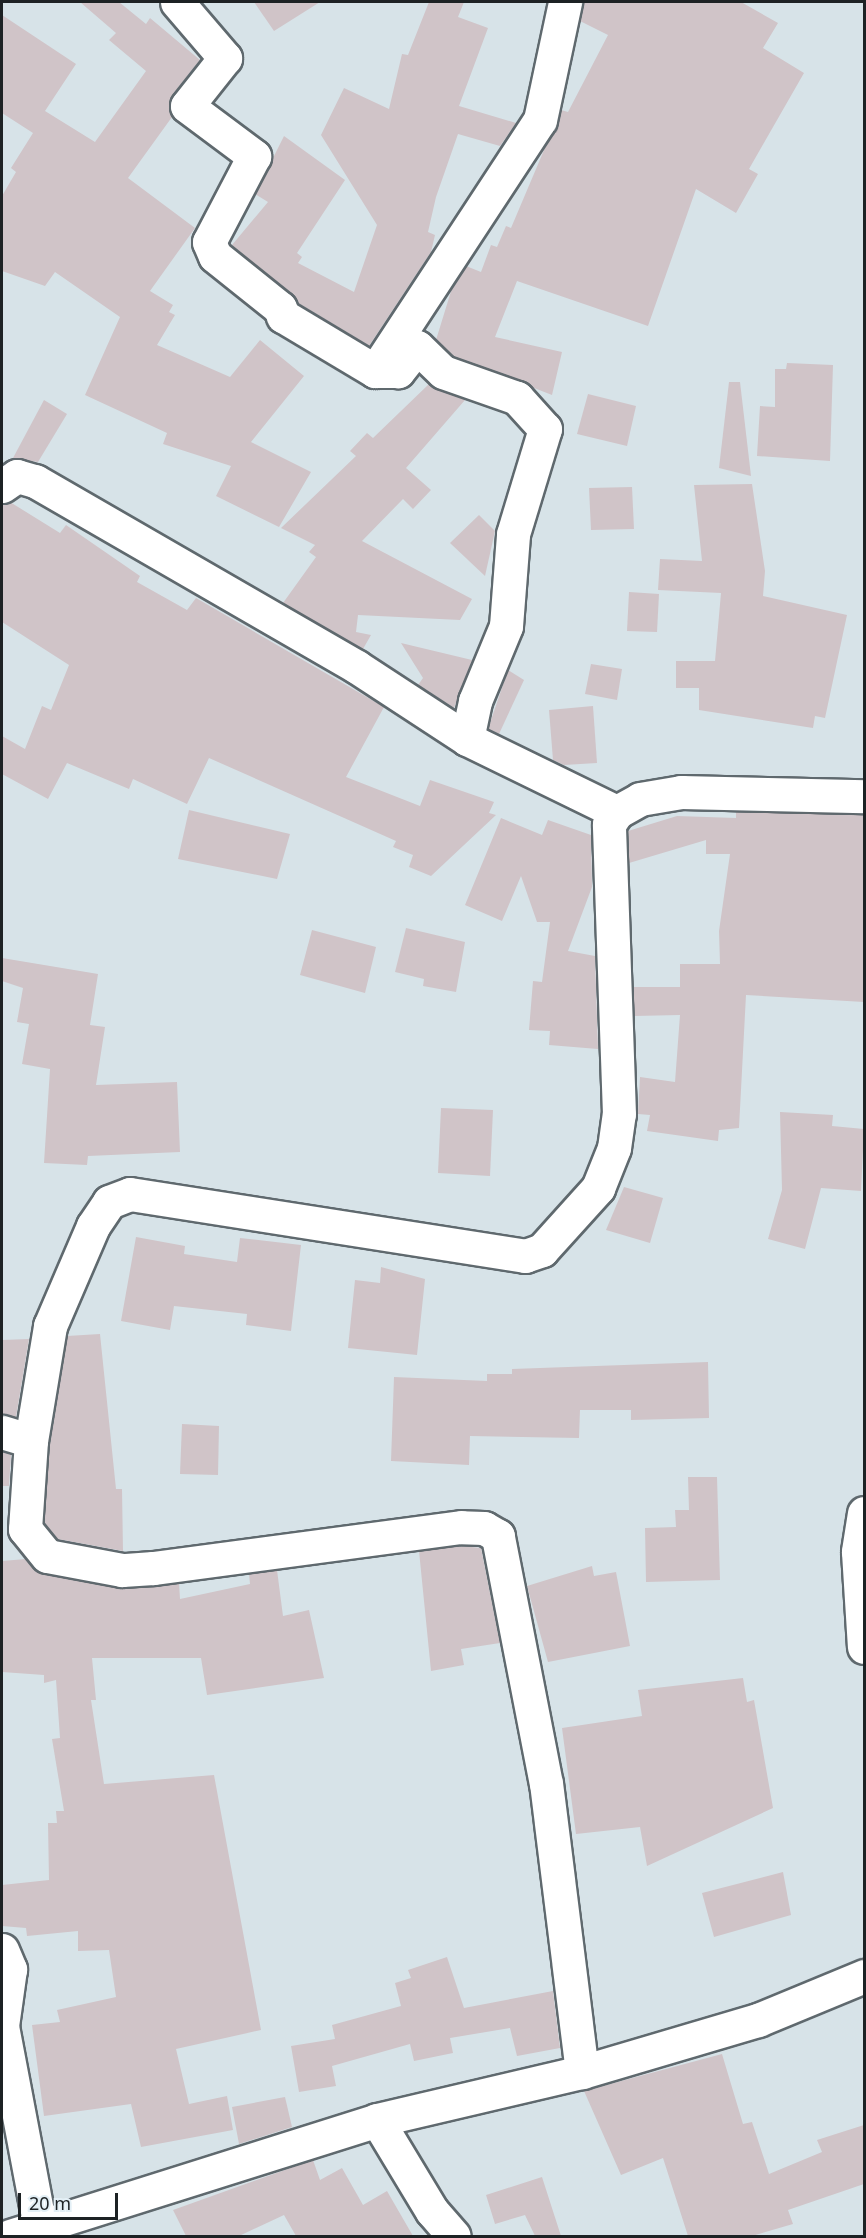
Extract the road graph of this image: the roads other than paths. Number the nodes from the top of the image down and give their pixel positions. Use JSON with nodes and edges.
{"nodes":[{"id":1,"x":177,"y":2,"type":"edge"},
{"id":2,"x":566,"y":2,"type":"edge"},
{"id":3,"x":375,"y":371,"type":"junction"},
{"id":4,"x":2,"y":486,"type":"edge"},
{"id":5,"x":467,"y":739,"type":"junction"},
{"id":6,"x":864,"y":796,"type":"edge"},
{"id":7,"x":617,"y":812,"type":"junction"},
{"id":8,"x":16,"y":1436,"type":"edge"},
{"id":9,"x":864,"y":1512,"type":"edge"},
{"id":10,"x":864,"y":1647,"type":"edge"},
{"id":11,"x":2,"y":1950,"type":"edge"},
{"id":12,"x":864,"y":1976,"type":"edge"},
{"id":13,"x":582,"y":2072,"type":"junction"},
{"id":14,"x":377,"y":2120,"type":"junction"},
{"id":15,"x":25,"y":2232,"type":"edge"},
{"id":16,"x":454,"y":2236,"type":"edge"}],
"edges":[{"from":1,"to":3,"type":"street"},
{"from":2,"to":3,"type":"street"},
{"from":3,"to":5,"type":"street"},
{"from":4,"to":5,"type":"street"},
{"from":5,"to":7,"type":"street"},
{"from":6,"to":7,"type":"street"},
{"from":7,"to":8,"type":"street"},
{"from":8,"to":13,"type":"street"},
{"from":9,"to":10,"type":"street"},
{"from":11,"to":15,"type":"street"},
{"from":12,"to":13,"type":"street"},
{"from":13,"to":14,"type":"street"},
{"from":14,"to":15,"type":"street"},
{"from":14,"to":16,"type":"street"}]}
